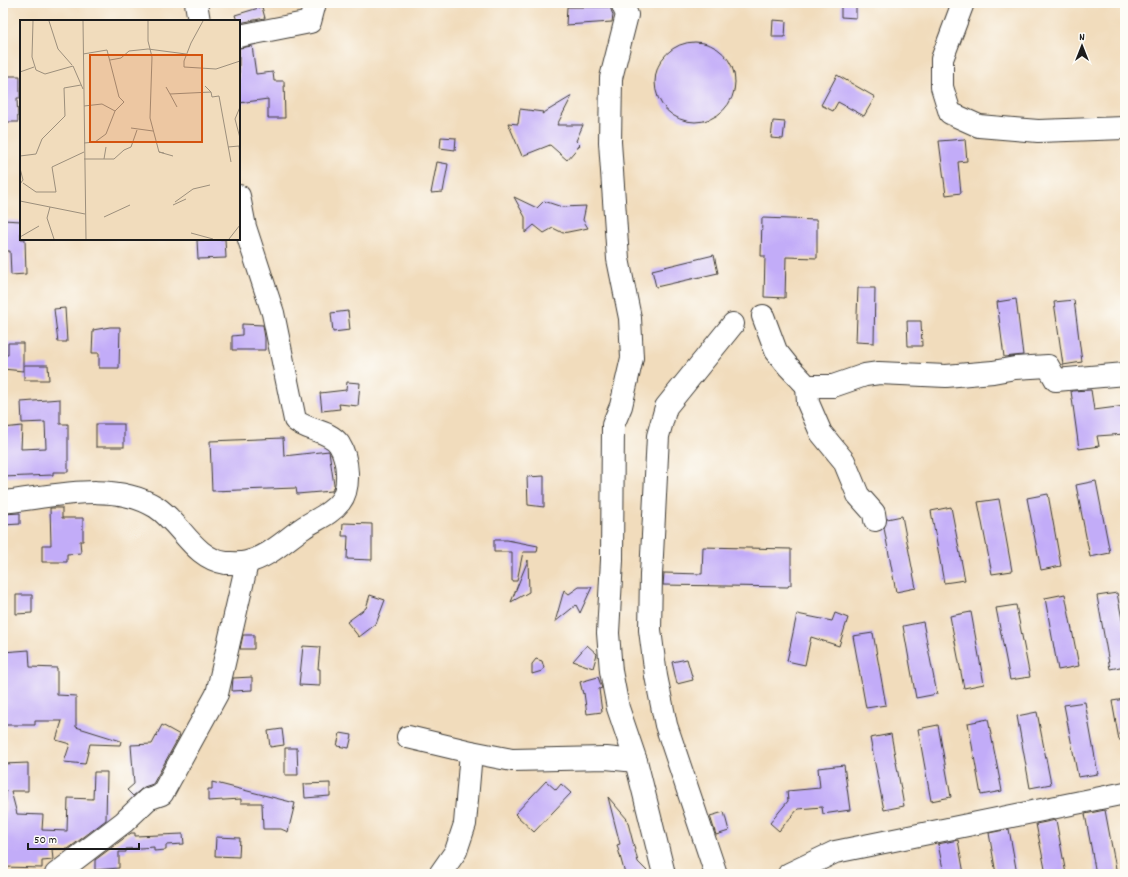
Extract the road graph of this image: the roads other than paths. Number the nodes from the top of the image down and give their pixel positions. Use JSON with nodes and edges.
{"nodes":[{"id":1,"x":196,"y":3,"type":"edge"},
{"id":2,"x":315,"y":3,"type":"edge"},
{"id":3,"x":622,"y":3,"type":"edge"},
{"id":4,"x":962,"y":3,"type":"edge"},
{"id":5,"x":200,"y":20,"type":"edge"},
{"id":6,"x":240,"y":36,"type":"edge"},
{"id":7,"x":1125,"y":128,"type":"edge"},
{"id":8,"x":240,"y":201,"type":"edge"},
{"id":9,"x":763,"y":316,"type":"dead end"},
{"id":10,"x":733,"y":324,"type":"dead end"},
{"id":11,"x":1125,"y":374,"type":"edge"},
{"id":12,"x":807,"y":386,"type":"junction"},
{"id":13,"x":3,"y":502,"type":"edge"},
{"id":14,"x":875,"y":520,"type":"dead end"},
{"id":15,"x":247,"y":563,"type":"junction"},
{"id":16,"x":408,"y":736,"type":"dead end"},
{"id":17,"x":471,"y":752,"type":"junction"},
{"id":18,"x":636,"y":761,"type":"junction"},
{"id":19,"x":1125,"y":793,"type":"edge"},
{"id":20,"x":56,"y":874,"type":"edge"},
{"id":21,"x":440,"y":874,"type":"edge"},
{"id":22,"x":664,"y":874,"type":"edge"},
{"id":23,"x":716,"y":874,"type":"edge"},
{"id":24,"x":789,"y":874,"type":"edge"}],
"edges":[{"from":1,"to":5,"type":"street"},
{"from":2,"to":6,"type":"street"},
{"from":3,"to":18,"type":"street"},
{"from":4,"to":7,"type":"street"},
{"from":8,"to":15,"type":"street"},
{"from":9,"to":12,"type":"street"},
{"from":10,"to":23,"type":"street"},
{"from":11,"to":12,"type":"street"},
{"from":12,"to":14,"type":"street"},
{"from":13,"to":15,"type":"street"},
{"from":15,"to":20,"type":"street"},
{"from":16,"to":17,"type":"street"},
{"from":17,"to":18,"type":"street"},
{"from":17,"to":21,"type":"street"},
{"from":18,"to":22,"type":"street"},
{"from":19,"to":24,"type":"street"}]}
